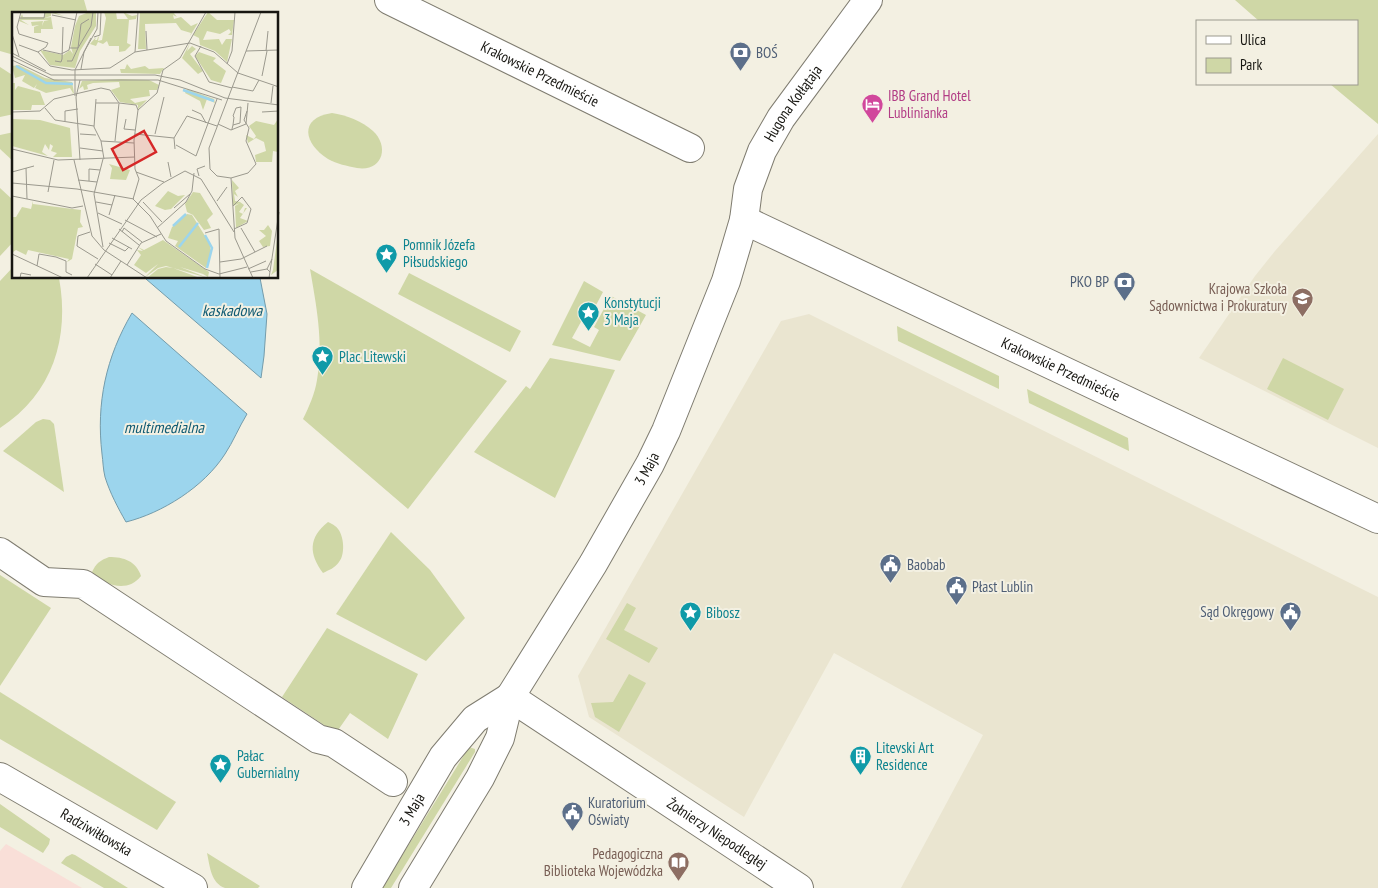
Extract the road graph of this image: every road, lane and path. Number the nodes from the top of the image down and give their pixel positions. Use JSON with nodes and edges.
{"nodes":[{"id":1,"x":389,"y":0,"type":"edge"},
{"id":2,"x":868,"y":0,"type":"edge"},
{"id":3,"x":690,"y":148,"type":"dead end"},
{"id":4,"x":744,"y":220,"type":"junction"},
{"id":5,"x":1378,"y":519,"type":"edge"},
{"id":6,"x":0,"y":552,"type":"edge"},
{"id":7,"x":510,"y":697,"type":"junction"},
{"id":8,"x":318,"y":739,"type":"junction"},
{"id":9,"x":335,"y":768,"type":"dead end"},
{"id":10,"x":0,"y":778,"type":"edge"},
{"id":11,"x":393,"y":782,"type":"dead end"},
{"id":12,"x":193,"y":888,"type":"edge"},
{"id":13,"x":366,"y":888,"type":"edge"},
{"id":14,"x":413,"y":888,"type":"edge"},
{"id":15,"x":799,"y":888,"type":"edge"}],
"edges":[{"from":1,"to":3,"type":"street","name":"Krakowskie Przedmieście"},
{"from":2,"to":4,"type":"street","name":"Hugona Kołłątaja"},
{"from":4,"to":5,"type":"street","name":"Krakowskie Przedmieście"},
{"from":4,"to":7,"type":"street","name":"3 Maja"},
{"from":6,"to":8,"type":"street"},
{"from":7,"to":13,"type":"street","name":"3 Maja"},
{"from":7,"to":14,"type":"street","name":"3 Maja"},
{"from":7,"to":15,"type":"street","name":"Żołnierzy Niepodległej"},
{"from":8,"to":9,"type":"street"},
{"from":8,"to":11,"type":"street"},
{"from":10,"to":12,"type":"street","name":"Radziwiłłowska"}]}
